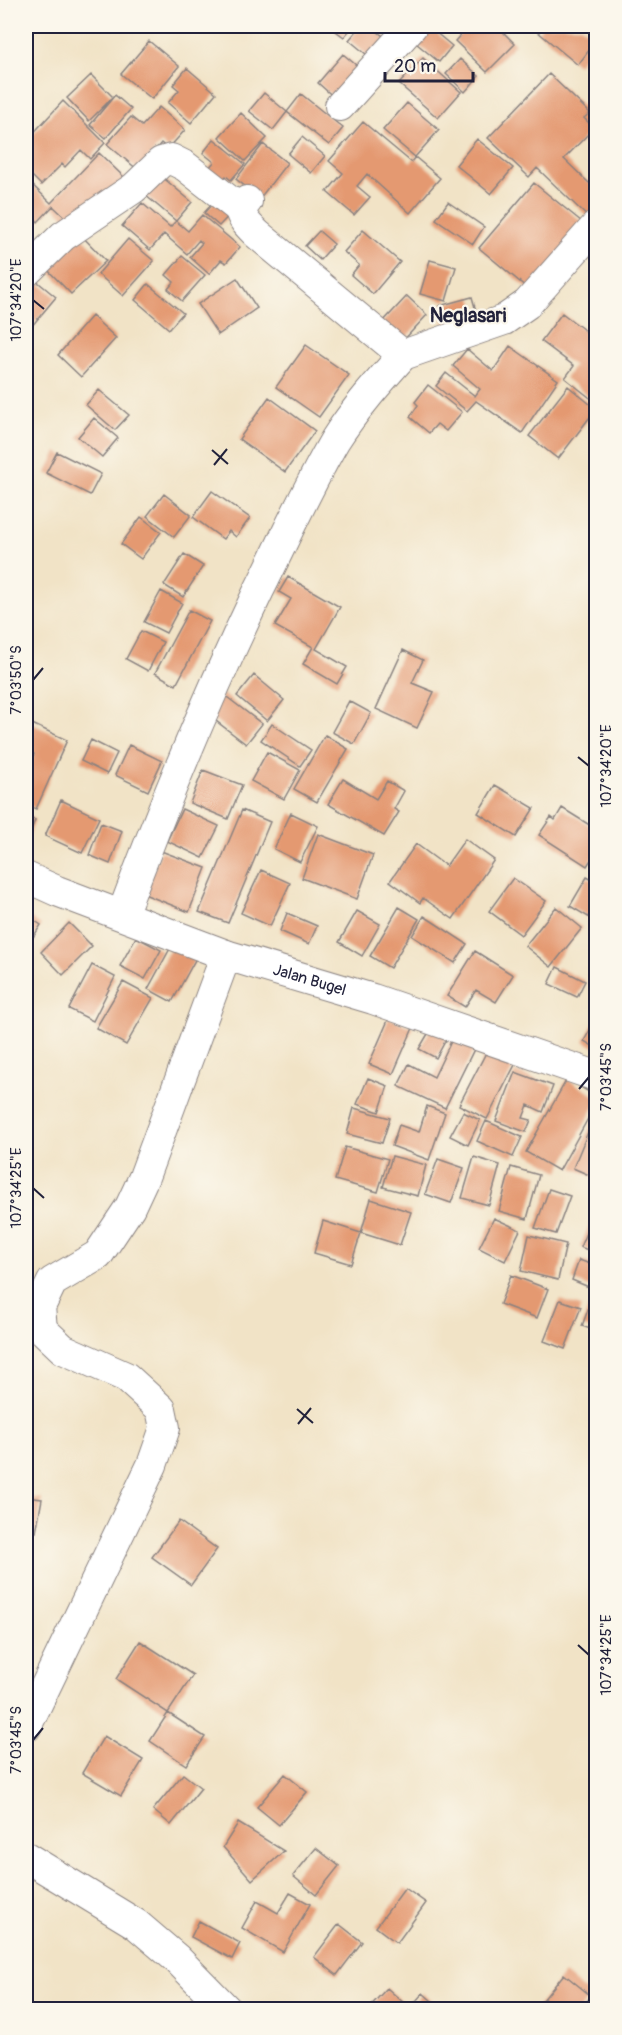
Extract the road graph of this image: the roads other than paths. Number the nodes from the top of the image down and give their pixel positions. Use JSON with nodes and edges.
{"nodes":[{"id":1,"x":411,"y":26,"type":"edge"},
{"id":2,"x":340,"y":106,"type":"dead end"},
{"id":3,"x":597,"y":226,"type":"edge"},
{"id":4,"x":26,"y":272,"type":"edge"},
{"id":5,"x":403,"y":355,"type":"junction"},
{"id":6,"x":26,"y":877,"type":"edge"},
{"id":7,"x":122,"y":915,"type":"junction"},
{"id":8,"x":226,"y":955,"type":"junction"},
{"id":9,"x":597,"y":1076,"type":"edge"},
{"id":10,"x":26,"y":1727,"type":"edge"},
{"id":11,"x":26,"y":1857,"type":"edge"},
{"id":12,"x":227,"y":2010,"type":"edge"}],
"edges":[{"from":1,"to":2,"type":"street"},
{"from":3,"to":5,"type":"street"},
{"from":4,"to":5,"type":"street"},
{"from":5,"to":7,"type":"street"},
{"from":6,"to":7,"type":"street","name":"Jalan Bugel"},
{"from":7,"to":8,"type":"street","name":"Jalan Bugel"},
{"from":8,"to":9,"type":"street","name":"Jalan Bugel"},
{"from":8,"to":10,"type":"street"},
{"from":11,"to":12,"type":"street"}]}
